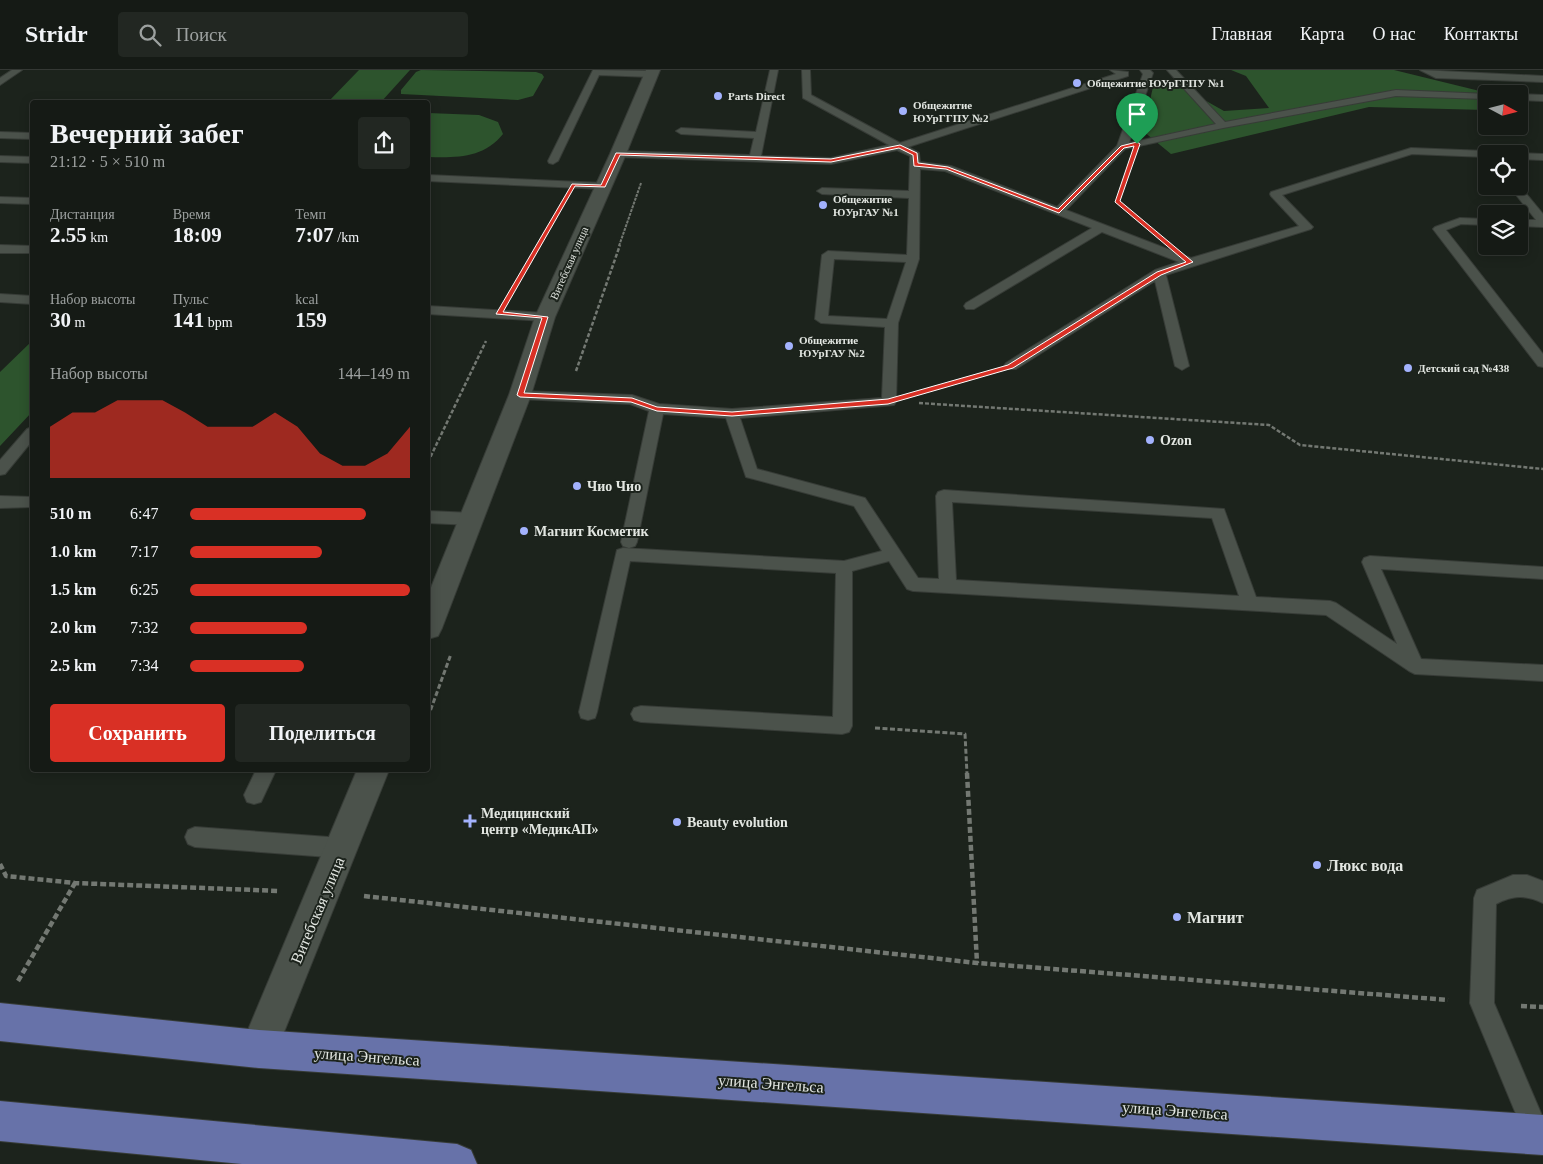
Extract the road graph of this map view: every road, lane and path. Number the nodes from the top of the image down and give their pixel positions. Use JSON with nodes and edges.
{"nodes":[{"id":1,"x":18,"y":70,"type":"edge"},
{"id":2,"x":774,"y":70,"type":"edge"},
{"id":3,"x":806,"y":70,"type":"edge"},
{"id":4,"x":1114,"y":70,"type":"edge"},
{"id":5,"x":1144,"y":70,"type":"edge"},
{"id":6,"x":1171,"y":70,"type":"edge"},
{"id":7,"x":1424,"y":70,"type":"edge"},
{"id":8,"x":1536,"y":70,"type":"edge"},
{"id":9,"x":652,"y":72,"type":"edge"},
{"id":10,"x":1543,"y":78,"type":"edge"},
{"id":11,"x":0,"y":82,"type":"edge"},
{"id":12,"x":1478,"y":96,"type":"edge"},
{"id":13,"x":1528,"y":97,"type":"edge"},
{"id":14,"x":1543,"y":98,"type":"edge"},
{"id":15,"x":1223,"y":125,"type":"junction"},
{"id":16,"x":681,"y":131,"type":"dead end"},
{"id":17,"x":0,"y":135,"type":"edge"},
{"id":18,"x":760,"y":135,"type":"junction"},
{"id":19,"x":30,"y":136,"type":"edge"},
{"id":20,"x":1137,"y":144,"type":"junction"},
{"id":21,"x":900,"y":146,"type":"junction"},
{"id":22,"x":1122,"y":147,"type":"junction"},
{"id":23,"x":618,"y":154,"type":"junction"},
{"id":24,"x":1478,"y":155,"type":"edge"},
{"id":25,"x":1528,"y":156,"type":"edge"},
{"id":26,"x":1543,"y":157,"type":"edge"},
{"id":27,"x":755,"y":158,"type":"junction"},
{"id":28,"x":0,"y":159,"type":"edge"},
{"id":29,"x":30,"y":160,"type":"edge"},
{"id":30,"x":553,"y":161,"type":"dead end"},
{"id":31,"x":916,"y":165,"type":"junction"},
{"id":32,"x":430,"y":178,"type":"edge"},
{"id":33,"x":574,"y":185,"type":"junction"},
{"id":34,"x":603,"y":186,"type":"junction"},
{"id":35,"x":822,"y":191,"type":"dead end"},
{"id":36,"x":915,"y":195,"type":"junction"},
{"id":37,"x":1521,"y":195,"type":"edge"},
{"id":38,"x":0,"y":200,"type":"edge"},
{"id":39,"x":30,"y":201,"type":"edge"},
{"id":40,"x":1125,"y":208,"type":"dead end"},
{"id":41,"x":1059,"y":211,"type":"junction"},
{"id":42,"x":1478,"y":222,"type":"edge"},
{"id":43,"x":1528,"y":223,"type":"edge"},
{"id":44,"x":1543,"y":223,"type":"edge"},
{"id":45,"x":1101,"y":228,"type":"junction"},
{"id":46,"x":0,"y":249,"type":"edge"},
{"id":47,"x":30,"y":250,"type":"edge"},
{"id":48,"x":913,"y":258,"type":"junction"},
{"id":49,"x":1190,"y":262,"type":"junction"},
{"id":50,"x":1159,"y":273,"type":"junction"},
{"id":51,"x":0,"y":298,"type":"edge"},
{"id":52,"x":30,"y":300,"type":"edge"},
{"id":53,"x":970,"y":306,"type":"dead end"},
{"id":54,"x":430,"y":310,"type":"edge"},
{"id":55,"x":499,"y":314,"type":"junction"},
{"id":56,"x":545,"y":317,"type":"junction"},
{"id":57,"x":892,"y":323,"type":"junction"},
{"id":58,"x":1543,"y":363,"type":"edge"},
{"id":59,"x":1010,"y":366,"type":"joint"},
{"id":60,"x":1182,"y":366,"type":"dead end"},
{"id":61,"x":520,"y":395,"type":"junction"},
{"id":62,"x":888,"y":402,"type":"junction"},
{"id":63,"x":657,"y":409,"type":"junction"},
{"id":64,"x":732,"y":414,"type":"junction"},
{"id":65,"x":30,"y":434,"type":"edge"},
{"id":66,"x":430,"y":458,"type":"edge"},
{"id":67,"x":1543,"y":469,"type":"edge"},
{"id":68,"x":0,"y":470,"type":"edge"},
{"id":69,"x":0,"y":502,"type":"edge"},
{"id":70,"x":30,"y":502,"type":"edge"},
{"id":71,"x":430,"y":517,"type":"edge"},
{"id":72,"x":472,"y":518,"type":"junction"},
{"id":73,"x":629,"y":542,"type":"dead end"},
{"id":74,"x":894,"y":554,"type":"junction"},
{"id":75,"x":844,"y":567,"type":"junction"},
{"id":76,"x":1543,"y":573,"type":"edge"},
{"id":77,"x":948,"y":586,"type":"junction"},
{"id":78,"x":1250,"y":603,"type":"junction"},
{"id":79,"x":430,"y":623,"type":"edge"},
{"id":80,"x":1415,"y":666,"type":"junction"},
{"id":81,"x":1543,"y":673,"type":"edge"},
{"id":82,"x":588,"y":712,"type":"dead end"},
{"id":83,"x":642,"y":714,"type":"dead end"},
{"id":84,"x":842,"y":726,"type":"junction"},
{"id":85,"x":265,"y":772,"type":"edge"},
{"id":86,"x":371,"y":772,"type":"edge"},
{"id":87,"x":254,"y":795,"type":"dead end"},
{"id":88,"x":195,"y":838,"type":"dead end"},
{"id":89,"x":342,"y":848,"type":"junction"},
{"id":90,"x":0,"y":864,"type":"edge"},
{"id":91,"x":76,"y":883,"type":"junction"},
{"id":92,"x":1543,"y":892,"type":"edge"},
{"id":93,"x":323,"y":894,"type":"junction"},
{"id":94,"x":977,"y":962,"type":"junction"},
{"id":95,"x":15,"y":986,"type":"dead end"},
{"id":96,"x":1482,"y":1003,"type":"junction"},
{"id":97,"x":1543,"y":1007,"type":"edge"},
{"id":98,"x":0,"y":1022,"type":"edge"},
{"id":99,"x":259,"y":1049,"type":"junction"},
{"id":100,"x":0,"y":1121,"type":"edge"},
{"id":101,"x":1540,"y":1134,"type":"edge"},
{"id":102,"x":457,"y":1164,"type":"edge"}],
"edges":[{"from":1,"to":11,"type":"lane"},
{"from":2,"to":18,"type":"lane"},
{"from":3,"to":21,"type":"lane"},
{"from":4,"to":21,"type":"lane"},
{"from":5,"to":22,"type":"lane"},
{"from":6,"to":15,"type":"lane"},
{"from":7,"to":10,"type":"lane"},
{"from":8,"to":10,"type":"lane"},
{"from":9,"to":23,"type":"street","name":"Витебская улица"},
{"from":9,"to":30,"type":"lane"},
{"from":12,"to":15,"type":"lane"},
{"from":13,"to":14,"type":"lane"},
{"from":15,"to":20,"type":"lane"},
{"from":16,"to":18,"type":"lane"},
{"from":17,"to":19,"type":"lane"},
{"from":18,"to":27,"type":"lane"},
{"from":20,"to":22,"type":"lane"},
{"from":20,"to":40,"type":"path"},
{"from":21,"to":27,"type":"lane"},
{"from":21,"to":31,"type":"lane"},
{"from":22,"to":41,"type":"lane"},
{"from":23,"to":27,"type":"lane"},
{"from":23,"to":34,"type":"street","name":"Витебская улица"},
{"from":24,"to":49,"type":"lane"},
{"from":25,"to":26,"type":"lane"},
{"from":28,"to":29,"type":"lane"},
{"from":31,"to":36,"type":"lane"},
{"from":31,"to":41,"type":"lane"},
{"from":32,"to":33,"type":"lane"},
{"from":33,"to":34,"type":"lane"},
{"from":33,"to":55,"type":"path"},
{"from":34,"to":56,"type":"street","name":"Витебская улица"},
{"from":35,"to":36,"type":"lane"},
{"from":36,"to":48,"type":"lane"},
{"from":37,"to":44,"type":"lane"},
{"from":38,"to":39,"type":"lane"},
{"from":41,"to":45,"type":"lane"},
{"from":42,"to":58,"type":"lane"},
{"from":43,"to":44,"type":"lane"},
{"from":45,"to":49,"type":"lane"},
{"from":45,"to":53,"type":"lane"},
{"from":46,"to":47,"type":"lane"},
{"from":48,"to":57,"type":"lane"},
{"from":48,"to":57,"type":"lane"},
{"from":49,"to":50,"type":"lane"},
{"from":50,"to":59,"type":"lane"},
{"from":50,"to":60,"type":"lane"},
{"from":51,"to":52,"type":"lane"},
{"from":54,"to":55,"type":"lane"},
{"from":55,"to":56,"type":"lane"},
{"from":55,"to":66,"type":"path"},
{"from":56,"to":61,"type":"street","name":"Витебская улица"},
{"from":57,"to":62,"type":"lane"},
{"from":59,"to":62,"type":"path"},
{"from":61,"to":63,"type":"lane"},
{"from":61,"to":72,"type":"street","name":"Витебская улица"},
{"from":62,"to":64,"type":"lane"},
{"from":62,"to":67,"type":"path"},
{"from":63,"to":64,"type":"lane"},
{"from":63,"to":73,"type":"lane"},
{"from":64,"to":74,"type":"lane"},
{"from":65,"to":68,"type":"lane"},
{"from":69,"to":70,"type":"lane"},
{"from":71,"to":72,"type":"lane"},
{"from":72,"to":79,"type":"street","name":"Витебская улица"},
{"from":74,"to":75,"type":"lane"},
{"from":74,"to":77,"type":"lane"},
{"from":75,"to":82,"type":"lane"},
{"from":75,"to":84,"type":"lane"},
{"from":76,"to":80,"type":"lane"},
{"from":77,"to":78,"type":"lane"},
{"from":77,"to":78,"type":"lane"},
{"from":78,"to":80,"type":"lane"},
{"from":80,"to":81,"type":"lane"},
{"from":83,"to":84,"type":"lane"},
{"from":84,"to":94,"type":"path"},
{"from":85,"to":87,"type":"lane"},
{"from":86,"to":89,"type":"street","name":"Витебская улица"},
{"from":88,"to":89,"type":"lane"},
{"from":89,"to":93,"type":"street","name":"Витебская улица"},
{"from":90,"to":91,"type":"path"},
{"from":91,"to":93,"type":"path"},
{"from":91,"to":95,"type":"path"},
{"from":92,"to":96,"type":"lane"},
{"from":93,"to":94,"type":"path"},
{"from":93,"to":99,"type":"street","name":"Витебская улица"},
{"from":94,"to":96,"type":"path"},
{"from":96,"to":97,"type":"path"},
{"from":96,"to":101,"type":"lane"},
{"from":98,"to":99,"type":"main road","name":"улица Энгельса"},
{"from":99,"to":101,"type":"main road","name":"улица Энгельса"},
{"from":100,"to":102,"type":"main road"}]}
